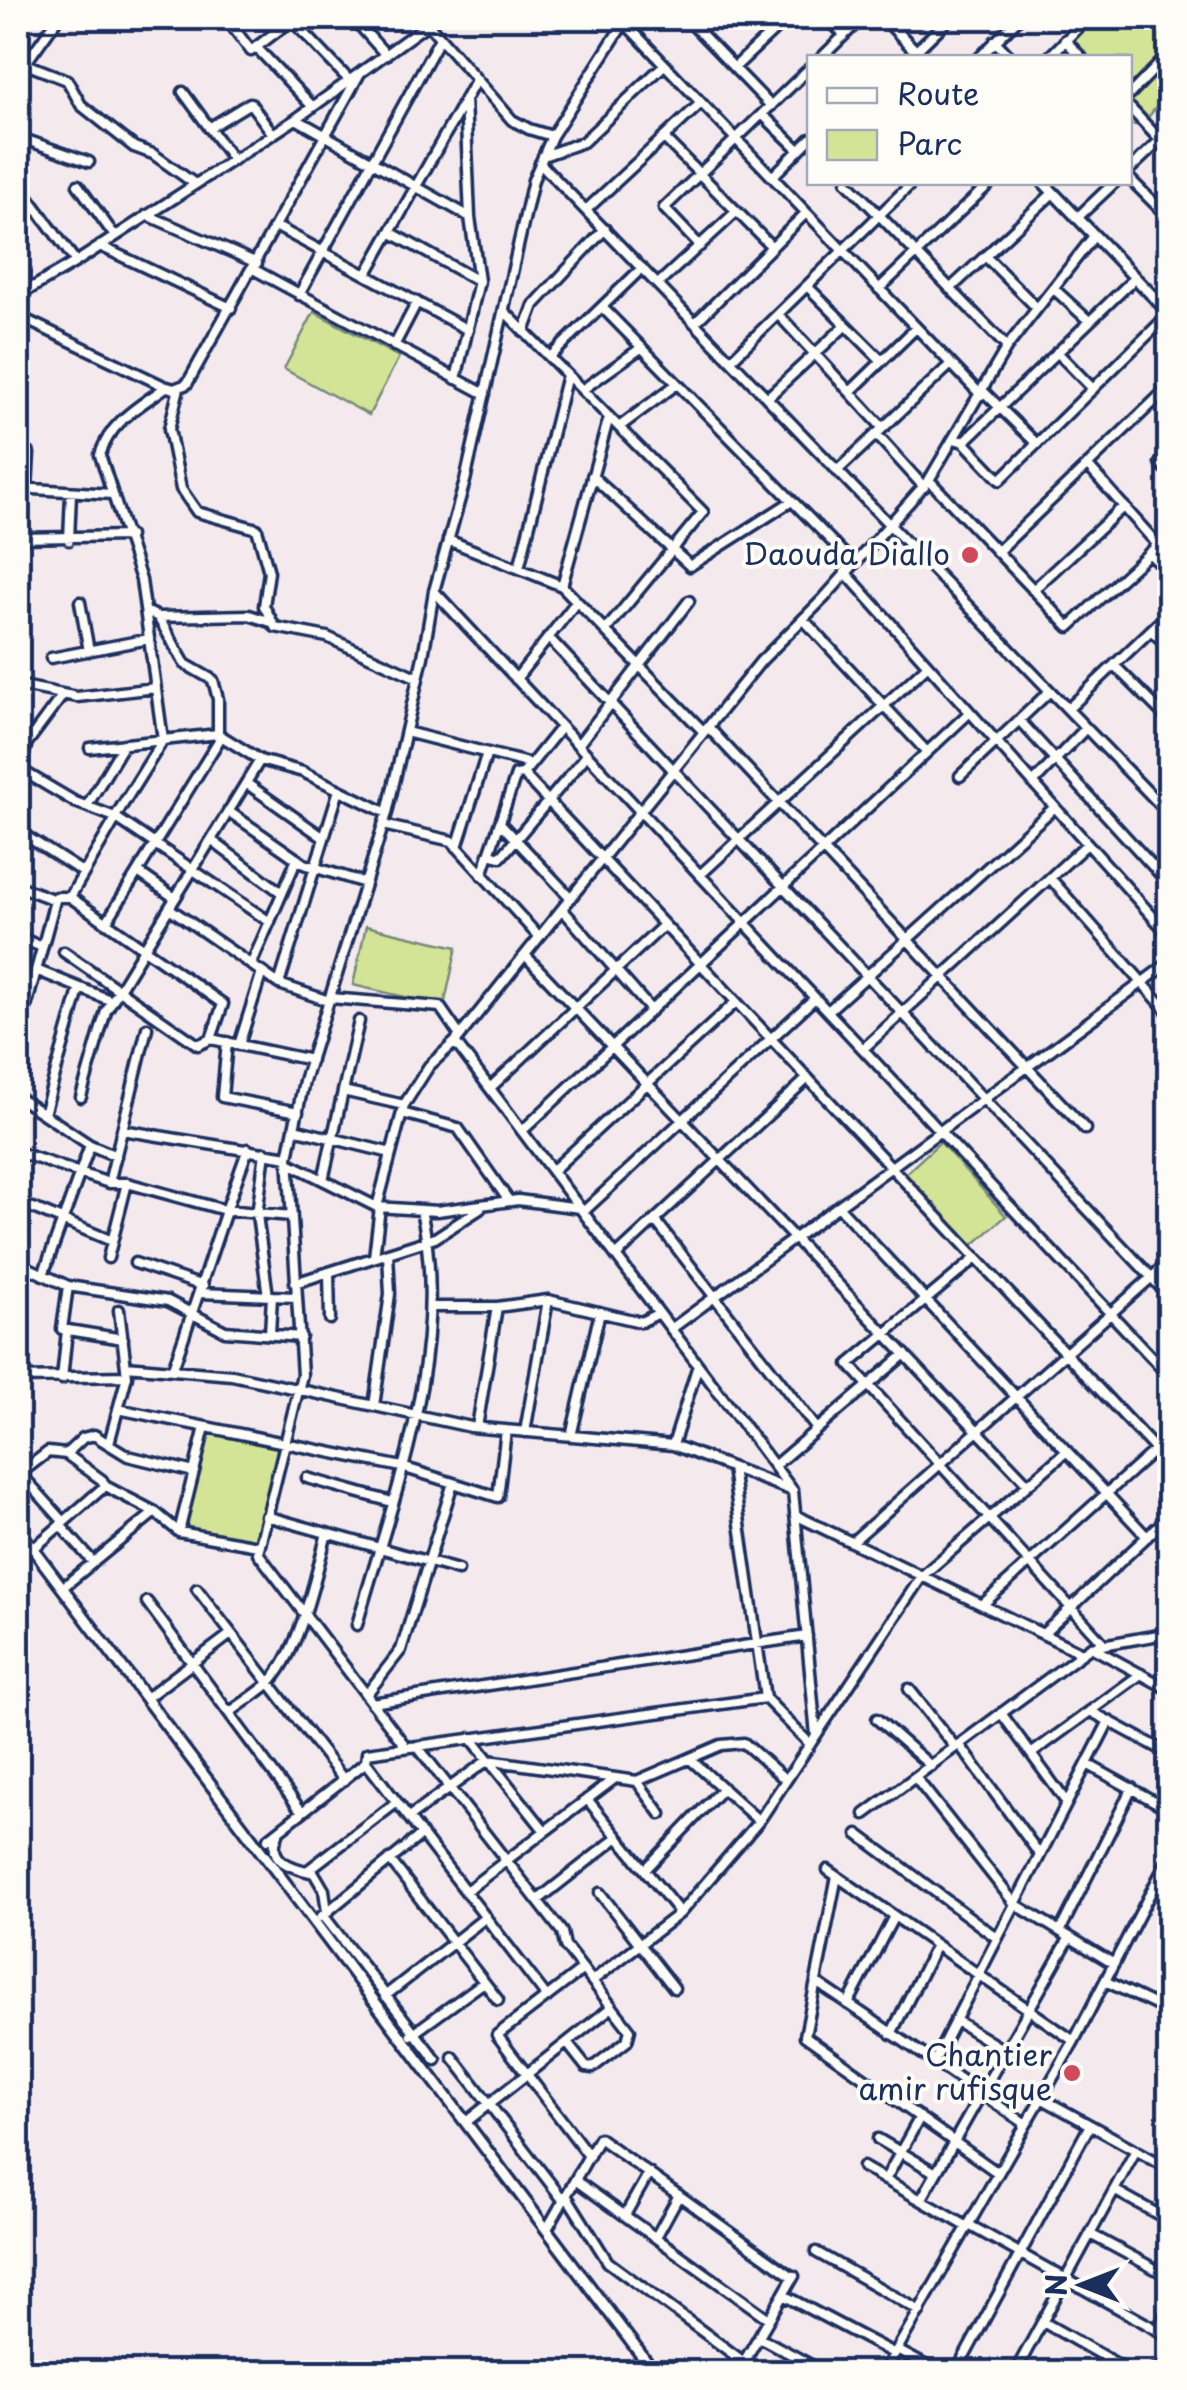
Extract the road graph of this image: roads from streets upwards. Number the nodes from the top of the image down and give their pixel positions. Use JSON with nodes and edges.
{"nodes":[{"id":1,"x":58,"y":18,"type":"edge"},
{"id":2,"x":226,"y":18,"type":"edge"},
{"id":3,"x":353,"y":18,"type":"edge"},
{"id":4,"x":686,"y":18,"type":"edge"},
{"id":5,"x":712,"y":18,"type":"edge"},
{"id":6,"x":786,"y":18,"type":"edge"},
{"id":7,"x":828,"y":18,"type":"edge"},
{"id":8,"x":862,"y":18,"type":"edge"},
{"id":9,"x":884,"y":18,"type":"edge"},
{"id":10,"x":950,"y":18,"type":"edge"},
{"id":11,"x":1019,"y":18,"type":"edge"},
{"id":12,"x":1088,"y":18,"type":"edge"},
{"id":13,"x":291,"y":19,"type":"edge"},
{"id":14,"x":429,"y":20,"type":"edge"},
{"id":15,"x":626,"y":20,"type":"edge"},
{"id":16,"x":698,"y":30,"type":"junction"},
{"id":17,"x":844,"y":35,"type":"junction"},
{"id":18,"x":440,"y":40,"type":"junction"},
{"id":19,"x":1066,"y":40,"type":"junction"},
{"id":20,"x":995,"y":42,"type":"junction"},
{"id":21,"x":256,"y":47,"type":"junction"},
{"id":22,"x":1170,"y":53,"type":"edge"},
{"id":23,"x":832,"y":54,"type":"edge"},
{"id":24,"x":919,"y":54,"type":"edge"},
{"id":25,"x":386,"y":55,"type":"junction"},
{"id":26,"x":982,"y":55,"type":"edge"},
{"id":27,"x":1008,"y":55,"type":"edge"},
{"id":28,"x":1051,"y":55,"type":"edge"},
{"id":29,"x":1079,"y":55,"type":"edge"},
{"id":30,"x":21,"y":62,"type":"edge"},
{"id":31,"x":664,"y":64,"type":"junction"},
{"id":32,"x":734,"y":68,"type":"junction"},
{"id":33,"x":807,"y":71,"type":"edge"},
{"id":34,"x":360,"y":74,"type":"junction"},
{"id":35,"x":350,"y":80,"type":"junction"},
{"id":36,"x":476,"y":80,"type":"junction"},
{"id":37,"x":183,"y":92,"type":"dead end"},
{"id":38,"x":1132,"y":92,"type":"edge"},
{"id":39,"x":465,"y":99,"type":"junction"},
{"id":40,"x":702,"y":103,"type":"junction"},
{"id":41,"x":771,"y":106,"type":"junction"},
{"id":42,"x":313,"y":107,"type":"junction"},
{"id":43,"x":1132,"y":110,"type":"edge"},
{"id":44,"x":762,"y":114,"type":"junction"},
{"id":45,"x":296,"y":119,"type":"junction"},
{"id":46,"x":209,"y":128,"type":"junction"},
{"id":47,"x":1170,"y":131,"type":"edge"},
{"id":48,"x":272,"y":134,"type":"junction"},
{"id":49,"x":326,"y":136,"type":"junction"},
{"id":50,"x":552,"y":136,"type":"junction"},
{"id":51,"x":18,"y":137,"type":"edge"},
{"id":52,"x":664,"y":138,"type":"junction"},
{"id":53,"x":736,"y":139,"type":"junction"},
{"id":54,"x":1160,"y":140,"type":"junction"},
{"id":55,"x":807,"y":144,"type":"edge"},
{"id":56,"x":799,"y":150,"type":"junction"},
{"id":57,"x":542,"y":159,"type":"junction"},
{"id":58,"x":233,"y":160,"type":"junction"},
{"id":59,"x":89,"y":162,"type":"dead end"},
{"id":60,"x":372,"y":162,"type":"junction"},
{"id":61,"x":1132,"y":167,"type":"edge"},
{"id":62,"x":700,"y":174,"type":"junction"},
{"id":63,"x":772,"y":177,"type":"junction"},
{"id":64,"x":1132,"y":181,"type":"edge"},
{"id":65,"x":195,"y":184,"type":"junction"},
{"id":66,"x":78,"y":185,"type":"dead end"},
{"id":67,"x":850,"y":185,"type":"edge"},
{"id":68,"x":910,"y":185,"type":"edge"},
{"id":69,"x":987,"y":185,"type":"edge"},
{"id":70,"x":1046,"y":185,"type":"edge"},
{"id":71,"x":1112,"y":185,"type":"edge"},
{"id":72,"x":416,"y":187,"type":"junction"},
{"id":73,"x":18,"y":191,"type":"edge"},
{"id":74,"x":1053,"y":193,"type":"junction"},
{"id":75,"x":586,"y":210,"type":"junction"},
{"id":76,"x":736,"y":212,"type":"junction"},
{"id":77,"x":806,"y":213,"type":"junction"},
{"id":78,"x":1168,"y":215,"type":"edge"},
{"id":79,"x":147,"y":216,"type":"junction"},
{"id":80,"x":879,"y":216,"type":"junction"},
{"id":81,"x":470,"y":217,"type":"junction"},
{"id":82,"x":1078,"y":218,"type":"junction"},
{"id":83,"x":276,"y":226,"type":"junction"},
{"id":84,"x":605,"y":229,"type":"junction"},
{"id":85,"x":390,"y":232,"type":"junction"},
{"id":86,"x":114,"y":235,"type":"junction"},
{"id":87,"x":1094,"y":236,"type":"junction"},
{"id":88,"x":100,"y":246,"type":"junction"},
{"id":89,"x":700,"y":246,"type":"junction"},
{"id":90,"x":772,"y":247,"type":"junction"},
{"id":91,"x":843,"y":251,"type":"junction"},
{"id":92,"x":323,"y":252,"type":"junction"},
{"id":93,"x":916,"y":254,"type":"junction"},
{"id":94,"x":986,"y":256,"type":"junction"},
{"id":95,"x":76,"y":262,"type":"junction"},
{"id":96,"x":255,"y":266,"type":"junction"},
{"id":97,"x":642,"y":268,"type":"junction"},
{"id":98,"x":366,"y":275,"type":"junction"},
{"id":99,"x":1134,"y":278,"type":"junction"},
{"id":100,"x":479,"y":281,"type":"junction"},
{"id":101,"x":18,"y":282,"type":"edge"},
{"id":102,"x":658,"y":284,"type":"junction"},
{"id":103,"x":807,"y":286,"type":"junction"},
{"id":104,"x":34,"y":288,"type":"junction"},
{"id":105,"x":1053,"y":288,"type":"junction"},
{"id":106,"x":879,"y":289,"type":"junction"},
{"id":107,"x":950,"y":289,"type":"junction"},
{"id":108,"x":300,"y":295,"type":"junction"},
{"id":109,"x":18,"y":296,"type":"edge"},
{"id":110,"x":416,"y":302,"type":"junction"},
{"id":111,"x":602,"y":307,"type":"junction"},
{"id":112,"x":231,"y":308,"type":"junction"},
{"id":113,"x":1037,"y":308,"type":"junction"},
{"id":114,"x":504,"y":311,"type":"junction"},
{"id":115,"x":778,"y":314,"type":"junction"},
{"id":116,"x":1170,"y":314,"type":"edge"},
{"id":117,"x":18,"y":316,"type":"edge"},
{"id":118,"x":1090,"y":321,"type":"junction"},
{"id":119,"x":695,"y":323,"type":"junction"},
{"id":120,"x":846,"y":326,"type":"junction"},
{"id":121,"x":916,"y":328,"type":"junction"},
{"id":122,"x":468,"y":330,"type":"junction"},
{"id":123,"x":524,"y":332,"type":"junction"},
{"id":124,"x":394,"y":346,"type":"junction"},
{"id":125,"x":1007,"y":347,"type":"junction"},
{"id":126,"x":642,"y":348,"type":"junction"},
{"id":127,"x":1057,"y":352,"type":"junction"},
{"id":128,"x":815,"y":354,"type":"junction"},
{"id":129,"x":550,"y":357,"type":"junction"},
{"id":130,"x":730,"y":360,"type":"junction"},
{"id":131,"x":882,"y":361,"type":"junction"},
{"id":132,"x":951,"y":364,"type":"junction"},
{"id":133,"x":568,"y":375,"type":"junction"},
{"id":134,"x":456,"y":379,"type":"junction"},
{"id":135,"x":677,"y":384,"type":"junction"},
{"id":136,"x":1170,"y":386,"type":"edge"},
{"id":137,"x":166,"y":387,"type":"junction"},
{"id":138,"x":178,"y":388,"type":"junction"},
{"id":139,"x":1093,"y":388,"type":"junction"},
{"id":140,"x":582,"y":390,"type":"junction"},
{"id":141,"x":850,"y":392,"type":"junction"},
{"id":142,"x":982,"y":393,"type":"junction"},
{"id":143,"x":484,"y":394,"type":"junction"},
{"id":144,"x":767,"y":398,"type":"junction"},
{"id":145,"x":1002,"y":406,"type":"junction"},
{"id":146,"x":609,"y":417,"type":"junction"},
{"id":147,"x":619,"y":427,"type":"junction"},
{"id":148,"x":880,"y":431,"type":"junction"},
{"id":149,"x":959,"y":440,"type":"junction"},
{"id":150,"x":1036,"y":444,"type":"junction"},
{"id":151,"x":18,"y":452,"type":"edge"},
{"id":152,"x":1170,"y":454,"type":"edge"},
{"id":153,"x":1088,"y":465,"type":"junction"},
{"id":154,"x":838,"y":470,"type":"junction"},
{"id":155,"x":1170,"y":473,"type":"edge"},
{"id":156,"x":592,"y":476,"type":"junction"},
{"id":157,"x":927,"y":484,"type":"junction"},
{"id":158,"x":22,"y":488,"type":"edge"},
{"id":159,"x":71,"y":492,"type":"junction"},
{"id":160,"x":112,"y":494,"type":"junction"},
{"id":161,"x":792,"y":500,"type":"junction"},
{"id":162,"x":1124,"y":506,"type":"junction"},
{"id":163,"x":889,"y":524,"type":"junction"},
{"id":164,"x":1170,"y":534,"type":"edge"},
{"id":165,"x":129,"y":536,"type":"junction"},
{"id":166,"x":18,"y":538,"type":"edge"},
{"id":167,"x":69,"y":540,"type":"junction"},
{"id":168,"x":448,"y":540,"type":"junction"},
{"id":169,"x":1158,"y":544,"type":"junction"},
{"id":170,"x":672,"y":550,"type":"junction"},
{"id":171,"x":998,"y":552,"type":"junction"},
{"id":172,"x":1149,"y":553,"type":"junction"},
{"id":173,"x":853,"y":563,"type":"junction"},
{"id":174,"x":519,"y":568,"type":"junction"},
{"id":175,"x":845,"y":572,"type":"junction"},
{"id":176,"x":1170,"y":574,"type":"edge"},
{"id":177,"x":562,"y":586,"type":"junction"},
{"id":178,"x":1034,"y":590,"type":"junction"},
{"id":179,"x":434,"y":591,"type":"junction"},
{"id":180,"x":577,"y":601,"type":"junction"},
{"id":181,"x":689,"y":601,"type":"dead end"},
{"id":182,"x":80,"y":602,"type":"dead end"},
{"id":183,"x":146,"y":611,"type":"junction"},
{"id":184,"x":1170,"y":612,"type":"edge"},
{"id":185,"x":158,"y":617,"type":"junction"},
{"id":186,"x":803,"y":618,"type":"junction"},
{"id":187,"x":271,"y":622,"type":"junction"},
{"id":188,"x":606,"y":630,"type":"junction"},
{"id":189,"x":1152,"y":630,"type":"junction"},
{"id":190,"x":548,"y":637,"type":"junction"},
{"id":191,"x":149,"y":639,"type":"junction"},
{"id":192,"x":1170,"y":648,"type":"edge"},
{"id":193,"x":89,"y":651,"type":"junction"},
{"id":194,"x":51,"y":658,"type":"dead end"},
{"id":195,"x":639,"y":665,"type":"junction"},
{"id":196,"x":928,"y":665,"type":"junction"},
{"id":197,"x":1114,"y":665,"type":"junction"},
{"id":198,"x":418,"y":678,"type":"junction"},
{"id":199,"x":516,"y":678,"type":"junction"},
{"id":200,"x":18,"y":685,"type":"edge"},
{"id":201,"x":156,"y":688,"type":"junction"},
{"id":202,"x":1050,"y":691,"type":"junction"},
{"id":203,"x":62,"y":696,"type":"junction"},
{"id":204,"x":610,"y":702,"type":"junction"},
{"id":205,"x":884,"y":706,"type":"junction"},
{"id":206,"x":1068,"y":709,"type":"junction"},
{"id":207,"x":970,"y":712,"type":"junction"},
{"id":208,"x":1019,"y":720,"type":"junction"},
{"id":209,"x":1170,"y":721,"type":"edge"},
{"id":210,"x":561,"y":727,"type":"junction"},
{"id":211,"x":1086,"y":728,"type":"junction"},
{"id":212,"x":706,"y":729,"type":"junction"},
{"id":213,"x":406,"y":732,"type":"junction"},
{"id":214,"x":220,"y":735,"type":"junction"},
{"id":215,"x":163,"y":740,"type":"junction"},
{"id":216,"x":22,"y":742,"type":"edge"},
{"id":217,"x":996,"y":742,"type":"junction"},
{"id":218,"x":124,"y":744,"type":"junction"},
{"id":219,"x":578,"y":744,"type":"junction"},
{"id":220,"x":90,"y":748,"type":"dead end"},
{"id":221,"x":927,"y":752,"type":"junction"},
{"id":222,"x":487,"y":753,"type":"junction"},
{"id":223,"x":587,"y":755,"type":"junction"},
{"id":224,"x":260,"y":760,"type":"junction"},
{"id":225,"x":1055,"y":760,"type":"junction"},
{"id":226,"x":531,"y":764,"type":"junction"},
{"id":227,"x":673,"y":770,"type":"junction"},
{"id":228,"x":19,"y":772,"type":"edge"},
{"id":229,"x":523,"y":774,"type":"junction"},
{"id":230,"x":960,"y":776,"type":"dead end"},
{"id":231,"x":1033,"y":782,"type":"junction"},
{"id":232,"x":246,"y":783,"type":"junction"},
{"id":233,"x":339,"y":790,"type":"junction"},
{"id":234,"x":548,"y":801,"type":"junction"},
{"id":235,"x":779,"y":803,"type":"junction"},
{"id":236,"x":87,"y":806,"type":"junction"},
{"id":237,"x":1054,"y":807,"type":"junction"},
{"id":238,"x":228,"y":811,"type":"junction"},
{"id":239,"x":640,"y":811,"type":"junction"},
{"id":240,"x":387,"y":813,"type":"junction"},
{"id":241,"x":1170,"y":814,"type":"edge"},
{"id":242,"x":115,"y":817,"type":"junction"},
{"id":243,"x":500,"y":823,"type":"junction"},
{"id":244,"x":383,"y":825,"type":"junction"},
{"id":245,"x":18,"y":831,"type":"edge"},
{"id":246,"x":324,"y":838,"type":"junction"},
{"id":247,"x":210,"y":840,"type":"junction"},
{"id":248,"x":516,"y":840,"type":"junction"},
{"id":249,"x":739,"y":840,"type":"junction"},
{"id":250,"x":155,"y":844,"type":"junction"},
{"id":251,"x":1087,"y":844,"type":"junction"},
{"id":252,"x":457,"y":847,"type":"junction"},
{"id":253,"x":823,"y":850,"type":"junction"},
{"id":254,"x":489,"y":854,"type":"junction"},
{"id":255,"x":296,"y":859,"type":"junction"},
{"id":256,"x":602,"y":859,"type":"junction"},
{"id":257,"x":315,"y":868,"type":"junction"},
{"id":258,"x":192,"y":870,"type":"junction"},
{"id":259,"x":138,"y":872,"type":"junction"},
{"id":260,"x":84,"y":873,"type":"junction"},
{"id":261,"x":482,"y":875,"type":"junction"},
{"id":262,"x":700,"y":875,"type":"junction"},
{"id":263,"x":1050,"y":878,"type":"junction"},
{"id":264,"x":365,"y":884,"type":"junction"},
{"id":265,"x":1170,"y":884,"type":"edge"},
{"id":266,"x":18,"y":886,"type":"edge"},
{"id":267,"x":783,"y":887,"type":"junction"},
{"id":268,"x":282,"y":892,"type":"junction"},
{"id":269,"x":70,"y":897,"type":"junction"},
{"id":270,"x":175,"y":898,"type":"junction"},
{"id":271,"x":571,"y":898,"type":"junction"},
{"id":272,"x":1170,"y":898,"type":"edge"},
{"id":273,"x":55,"y":900,"type":"junction"},
{"id":274,"x":1170,"y":906,"type":"edge"},
{"id":275,"x":169,"y":908,"type":"junction"},
{"id":276,"x":562,"y":909,"type":"junction"},
{"id":277,"x":270,"y":922,"type":"junction"},
{"id":278,"x":106,"y":923,"type":"junction"},
{"id":279,"x":745,"y":923,"type":"junction"},
{"id":280,"x":664,"y":925,"type":"junction"},
{"id":281,"x":1170,"y":936,"type":"edge"},
{"id":282,"x":18,"y":937,"type":"edge"},
{"id":283,"x":539,"y":937,"type":"junction"},
{"id":284,"x":908,"y":940,"type":"junction"},
{"id":285,"x":42,"y":948,"type":"junction"},
{"id":286,"x":144,"y":949,"type":"junction"},
{"id":287,"x":64,"y":952,"type":"dead end"},
{"id":288,"x":525,"y":956,"type":"junction"},
{"id":289,"x":1170,"y":962,"type":"edge"},
{"id":290,"x":700,"y":964,"type":"junction"},
{"id":291,"x":251,"y":965,"type":"junction"},
{"id":292,"x":36,"y":970,"type":"junction"},
{"id":293,"x":616,"y":970,"type":"junction"},
{"id":294,"x":262,"y":972,"type":"junction"},
{"id":295,"x":867,"y":976,"type":"junction"},
{"id":296,"x":942,"y":976,"type":"junction"},
{"id":297,"x":1142,"y":982,"type":"junction"},
{"id":298,"x":279,"y":984,"type":"junction"},
{"id":299,"x":18,"y":987,"type":"edge"},
{"id":300,"x":79,"y":990,"type":"junction"},
{"id":301,"x":119,"y":990,"type":"junction"},
{"id":302,"x":30,"y":992,"type":"junction"},
{"id":303,"x":815,"y":998,"type":"junction"},
{"id":304,"x":330,"y":999,"type":"junction"},
{"id":305,"x":112,"y":1001,"type":"junction"},
{"id":306,"x":736,"y":1002,"type":"junction"},
{"id":307,"x":575,"y":1008,"type":"junction"},
{"id":308,"x":651,"y":1010,"type":"junction"},
{"id":309,"x":828,"y":1011,"type":"junction"},
{"id":310,"x":902,"y":1013,"type":"junction"},
{"id":311,"x":1170,"y":1014,"type":"edge"},
{"id":312,"x":359,"y":1020,"type":"dead end"},
{"id":313,"x":147,"y":1028,"type":"dead end"},
{"id":314,"x":18,"y":1036,"type":"edge"},
{"id":315,"x":211,"y":1039,"type":"junction"},
{"id":316,"x":457,"y":1039,"type":"junction"},
{"id":317,"x":771,"y":1039,"type":"junction"},
{"id":318,"x":227,"y":1042,"type":"junction"},
{"id":319,"x":240,"y":1045,"type":"junction"},
{"id":320,"x":612,"y":1047,"type":"junction"},
{"id":321,"x":863,"y":1049,"type":"junction"},
{"id":322,"x":311,"y":1060,"type":"junction"},
{"id":323,"x":1027,"y":1067,"type":"junction"},
{"id":324,"x":808,"y":1078,"type":"junction"},
{"id":325,"x":647,"y":1084,"type":"junction"},
{"id":326,"x":490,"y":1088,"type":"junction"},
{"id":327,"x":343,"y":1091,"type":"junction"},
{"id":328,"x":18,"y":1097,"type":"edge"},
{"id":329,"x":81,"y":1097,"type":"dead end"},
{"id":330,"x":984,"y":1100,"type":"junction"},
{"id":331,"x":403,"y":1109,"type":"junction"},
{"id":332,"x":298,"y":1112,"type":"junction"},
{"id":333,"x":44,"y":1114,"type":"junction"},
{"id":334,"x":682,"y":1121,"type":"junction"},
{"id":335,"x":294,"y":1129,"type":"junction"},
{"id":336,"x":1085,"y":1129,"type":"dead end"},
{"id":337,"x":122,"y":1130,"type":"junction"},
{"id":338,"x":522,"y":1131,"type":"junction"},
{"id":339,"x":940,"y":1131,"type":"junction"},
{"id":340,"x":333,"y":1138,"type":"junction"},
{"id":341,"x":90,"y":1145,"type":"junction"},
{"id":342,"x":248,"y":1149,"type":"junction"},
{"id":343,"x":18,"y":1152,"type":"edge"},
{"id":344,"x":265,"y":1152,"type":"junction"},
{"id":345,"x":391,"y":1152,"type":"junction"},
{"id":346,"x":116,"y":1156,"type":"junction"},
{"id":347,"x":288,"y":1160,"type":"junction"},
{"id":348,"x":720,"y":1160,"type":"junction"},
{"id":349,"x":891,"y":1168,"type":"junction"},
{"id":350,"x":552,"y":1171,"type":"junction"},
{"id":351,"x":80,"y":1172,"type":"junction"},
{"id":352,"x":323,"y":1180,"type":"junction"},
{"id":353,"x":127,"y":1183,"type":"junction"},
{"id":354,"x":109,"y":1184,"type":"junction"},
{"id":355,"x":509,"y":1200,"type":"junction"},
{"id":356,"x":484,"y":1206,"type":"junction"},
{"id":357,"x":838,"y":1206,"type":"junction"},
{"id":358,"x":378,"y":1207,"type":"junction"},
{"id":359,"x":33,"y":1208,"type":"dead end"},
{"id":360,"x":225,"y":1210,"type":"junction"},
{"id":361,"x":421,"y":1210,"type":"junction"},
{"id":362,"x":582,"y":1210,"type":"junction"},
{"id":363,"x":257,"y":1215,"type":"junction"},
{"id":364,"x":291,"y":1216,"type":"junction"},
{"id":365,"x":655,"y":1220,"type":"junction"},
{"id":366,"x":62,"y":1222,"type":"junction"},
{"id":367,"x":794,"y":1238,"type":"junction"},
{"id":368,"x":112,"y":1240,"type":"junction"},
{"id":369,"x":428,"y":1240,"type":"junction"},
{"id":370,"x":388,"y":1253,"type":"junction"},
{"id":371,"x":616,"y":1256,"type":"junction"},
{"id":372,"x":374,"y":1257,"type":"junction"},
{"id":373,"x":108,"y":1258,"type":"dead end"},
{"id":374,"x":976,"y":1258,"type":"junction"},
{"id":375,"x":1170,"y":1261,"type":"edge"},
{"id":376,"x":135,"y":1263,"type":"dead end"},
{"id":377,"x":19,"y":1268,"type":"edge"},
{"id":378,"x":329,"y":1272,"type":"junction"},
{"id":379,"x":43,"y":1275,"type":"junction"},
{"id":380,"x":1151,"y":1278,"type":"junction"},
{"id":381,"x":295,"y":1283,"type":"junction"},
{"id":382,"x":68,"y":1286,"type":"junction"},
{"id":383,"x":201,"y":1289,"type":"junction"},
{"id":384,"x":270,"y":1296,"type":"junction"},
{"id":385,"x":296,"y":1297,"type":"junction"},
{"id":386,"x":714,"y":1297,"type":"junction"},
{"id":387,"x":1170,"y":1297,"type":"edge"},
{"id":388,"x":18,"y":1298,"type":"edge"},
{"id":389,"x":548,"y":1300,"type":"junction"},
{"id":390,"x":926,"y":1300,"type":"junction"},
{"id":391,"x":432,"y":1306,"type":"junction"},
{"id":392,"x":497,"y":1307,"type":"junction"},
{"id":393,"x":119,"y":1310,"type":"dead end"},
{"id":394,"x":600,"y":1312,"type":"junction"},
{"id":395,"x":659,"y":1312,"type":"junction"},
{"id":396,"x":192,"y":1314,"type":"junction"},
{"id":397,"x":1110,"y":1314,"type":"junction"},
{"id":398,"x":330,"y":1319,"type":"dead end"},
{"id":399,"x":671,"y":1329,"type":"junction"},
{"id":400,"x":67,"y":1330,"type":"junction"},
{"id":401,"x":270,"y":1334,"type":"junction"},
{"id":402,"x":885,"y":1334,"type":"junction"},
{"id":403,"x":300,"y":1337,"type":"junction"},
{"id":404,"x":123,"y":1340,"type":"junction"},
{"id":405,"x":904,"y":1354,"type":"junction"},
{"id":406,"x":1066,"y":1354,"type":"junction"},
{"id":407,"x":698,"y":1365,"type":"junction"},
{"id":408,"x":173,"y":1368,"type":"junction"},
{"id":409,"x":126,"y":1371,"type":"junction"},
{"id":410,"x":1170,"y":1377,"type":"edge"},
{"id":411,"x":18,"y":1378,"type":"edge"},
{"id":412,"x":62,"y":1379,"type":"junction"},
{"id":413,"x":868,"y":1386,"type":"junction"},
{"id":414,"x":300,"y":1390,"type":"junction"},
{"id":415,"x":1016,"y":1397,"type":"junction"},
{"id":416,"x":374,"y":1406,"type":"junction"},
{"id":417,"x":118,"y":1409,"type":"junction"},
{"id":418,"x":417,"y":1415,"type":"junction"},
{"id":419,"x":205,"y":1427,"type":"junction"},
{"id":420,"x":477,"y":1428,"type":"junction"},
{"id":421,"x":817,"y":1429,"type":"junction"},
{"id":422,"x":506,"y":1430,"type":"junction"},
{"id":423,"x":978,"y":1431,"type":"junction"},
{"id":424,"x":525,"y":1432,"type":"junction"},
{"id":425,"x":571,"y":1436,"type":"junction"},
{"id":426,"x":109,"y":1443,"type":"junction"},
{"id":427,"x":286,"y":1443,"type":"junction"},
{"id":428,"x":673,"y":1446,"type":"junction"},
{"id":429,"x":1066,"y":1450,"type":"junction"},
{"id":430,"x":1156,"y":1450,"type":"junction"},
{"id":431,"x":66,"y":1454,"type":"junction"},
{"id":432,"x":940,"y":1464,"type":"junction"},
{"id":433,"x":1170,"y":1464,"type":"edge"},
{"id":434,"x":774,"y":1466,"type":"junction"},
{"id":435,"x":402,"y":1467,"type":"junction"},
{"id":436,"x":732,"y":1468,"type":"junction"},
{"id":437,"x":194,"y":1472,"type":"junction"},
{"id":438,"x":19,"y":1474,"type":"edge"},
{"id":439,"x":307,"y":1478,"type":"dead end"},
{"id":440,"x":453,"y":1483,"type":"junction"},
{"id":441,"x":1028,"y":1484,"type":"junction"},
{"id":442,"x":104,"y":1486,"type":"junction"},
{"id":443,"x":793,"y":1491,"type":"junction"},
{"id":444,"x":1107,"y":1494,"type":"junction"},
{"id":445,"x":392,"y":1502,"type":"junction"},
{"id":446,"x":156,"y":1512,"type":"junction"},
{"id":447,"x":795,"y":1515,"type":"junction"},
{"id":448,"x":266,"y":1516,"type":"junction"},
{"id":449,"x":1170,"y":1516,"type":"edge"},
{"id":450,"x":989,"y":1518,"type":"junction"},
{"id":451,"x":62,"y":1524,"type":"junction"},
{"id":452,"x":18,"y":1529,"type":"edge"},
{"id":453,"x":178,"y":1532,"type":"junction"},
{"id":454,"x":327,"y":1533,"type":"junction"},
{"id":455,"x":1147,"y":1536,"type":"junction"},
{"id":456,"x":852,"y":1542,"type":"junction"},
{"id":457,"x":258,"y":1546,"type":"junction"},
{"id":458,"x":379,"y":1548,"type":"junction"},
{"id":459,"x":33,"y":1550,"type":"junction"},
{"id":460,"x":94,"y":1562,"type":"junction"},
{"id":461,"x":428,"y":1562,"type":"junction"},
{"id":462,"x":1030,"y":1562,"type":"junction"},
{"id":463,"x":458,"y":1570,"type":"dead end"},
{"id":464,"x":922,"y":1576,"type":"junction"},
{"id":465,"x":62,"y":1588,"type":"junction"},
{"id":466,"x":197,"y":1590,"type":"dead end"},
{"id":467,"x":147,"y":1602,"type":"dead end"},
{"id":468,"x":982,"y":1605,"type":"junction"},
{"id":469,"x":1071,"y":1608,"type":"junction"},
{"id":470,"x":304,"y":1616,"type":"junction"},
{"id":471,"x":357,"y":1625,"type":"dead end"},
{"id":472,"x":1170,"y":1633,"type":"edge"},
{"id":473,"x":231,"y":1634,"type":"junction"},
{"id":474,"x":1043,"y":1634,"type":"junction"},
{"id":475,"x":807,"y":1636,"type":"junction"},
{"id":476,"x":758,"y":1644,"type":"junction"},
{"id":477,"x":1104,"y":1644,"type":"junction"},
{"id":478,"x":1091,"y":1647,"type":"junction"},
{"id":479,"x":1082,"y":1653,"type":"junction"},
{"id":480,"x":192,"y":1663,"type":"junction"},
{"id":481,"x":1141,"y":1674,"type":"junction"},
{"id":482,"x":270,"y":1683,"type":"junction"},
{"id":483,"x":909,"y":1689,"type":"dead end"},
{"id":484,"x":1170,"y":1690,"type":"edge"},
{"id":485,"x":366,"y":1695,"type":"junction"},
{"id":486,"x":146,"y":1698,"type":"junction"},
{"id":487,"x":766,"y":1698,"type":"junction"},
{"id":488,"x":372,"y":1703,"type":"junction"},
{"id":489,"x":1090,"y":1711,"type":"junction"},
{"id":490,"x":228,"y":1712,"type":"junction"},
{"id":491,"x":1002,"y":1713,"type":"junction"},
{"id":492,"x":876,"y":1719,"type":"dead end"},
{"id":493,"x":1109,"y":1721,"type":"junction"},
{"id":494,"x":472,"y":1738,"type":"junction"},
{"id":495,"x":813,"y":1740,"type":"junction"},
{"id":496,"x":418,"y":1746,"type":"junction"},
{"id":497,"x":958,"y":1746,"type":"junction"},
{"id":498,"x":406,"y":1747,"type":"junction"},
{"id":499,"x":1031,"y":1754,"type":"junction"},
{"id":500,"x":1170,"y":1754,"type":"edge"},
{"id":501,"x":690,"y":1758,"type":"junction"},
{"id":502,"x":488,"y":1760,"type":"junction"},
{"id":503,"x":366,"y":1762,"type":"junction"},
{"id":504,"x":1087,"y":1764,"type":"junction"},
{"id":505,"x":931,"y":1766,"type":"junction"},
{"id":506,"x":915,"y":1777,"type":"junction"},
{"id":507,"x":614,"y":1778,"type":"junction"},
{"id":508,"x":344,"y":1780,"type":"junction"},
{"id":509,"x":786,"y":1780,"type":"junction"},
{"id":510,"x":637,"y":1781,"type":"junction"},
{"id":511,"x":451,"y":1787,"type":"junction"},
{"id":512,"x":723,"y":1788,"type":"junction"},
{"id":513,"x":1132,"y":1788,"type":"junction"},
{"id":514,"x":587,"y":1799,"type":"junction"},
{"id":515,"x":397,"y":1802,"type":"junction"},
{"id":516,"x":1066,"y":1803,"type":"junction"},
{"id":517,"x":1170,"y":1810,"type":"edge"},
{"id":518,"x":302,"y":1812,"type":"junction"},
{"id":519,"x":661,"y":1814,"type":"dead end"},
{"id":520,"x":865,"y":1814,"type":"dead end"},
{"id":521,"x":409,"y":1818,"type":"junction"},
{"id":522,"x":759,"y":1821,"type":"junction"},
{"id":523,"x":280,"y":1830,"type":"junction"},
{"id":524,"x":545,"y":1831,"type":"junction"},
{"id":525,"x":422,"y":1834,"type":"junction"},
{"id":526,"x":858,"y":1834,"type":"dead end"},
{"id":527,"x":618,"y":1837,"type":"junction"},
{"id":528,"x":268,"y":1839,"type":"dead end"},
{"id":529,"x":1040,"y":1855,"type":"junction"},
{"id":530,"x":1170,"y":1855,"type":"edge"},
{"id":531,"x":390,"y":1860,"type":"junction"},
{"id":532,"x":506,"y":1860,"type":"junction"},
{"id":533,"x":645,"y":1870,"type":"junction"},
{"id":534,"x":828,"y":1870,"type":"dead end"},
{"id":535,"x":307,"y":1871,"type":"junction"},
{"id":536,"x":837,"y":1876,"type":"junction"},
{"id":537,"x":1156,"y":1881,"type":"junction"},
{"id":538,"x":1170,"y":1888,"type":"edge"},
{"id":539,"x":466,"y":1891,"type":"junction"},
{"id":540,"x":600,"y":1893,"type":"dead end"},
{"id":541,"x":538,"y":1900,"type":"junction"},
{"id":542,"x":1015,"y":1904,"type":"junction"},
{"id":543,"x":680,"y":1913,"type":"junction"},
{"id":544,"x":322,"y":1916,"type":"junction"},
{"id":545,"x":894,"y":1916,"type":"junction"},
{"id":546,"x":486,"y":1917,"type":"junction"},
{"id":547,"x":1060,"y":1931,"type":"junction"},
{"id":548,"x":1070,"y":1937,"type":"junction"},
{"id":549,"x":997,"y":1938,"type":"junction"},
{"id":550,"x":454,"y":1942,"type":"junction"},
{"id":551,"x":640,"y":1944,"type":"junction"},
{"id":552,"x":936,"y":1945,"type":"junction"},
{"id":553,"x":1114,"y":1964,"type":"junction"},
{"id":554,"x":583,"y":1969,"type":"junction"},
{"id":555,"x":978,"y":1974,"type":"junction"},
{"id":556,"x":592,"y":1981,"type":"junction"},
{"id":557,"x":1104,"y":1981,"type":"junction"},
{"id":558,"x":484,"y":1982,"type":"junction"},
{"id":559,"x":816,"y":1982,"type":"junction"},
{"id":560,"x":674,"y":1988,"type":"dead end"},
{"id":561,"x":385,"y":1996,"type":"junction"},
{"id":562,"x":547,"y":1996,"type":"junction"},
{"id":563,"x":498,"y":2000,"type":"dead end"},
{"id":564,"x":848,"y":2004,"type":"junction"},
{"id":565,"x":612,"y":2007,"type":"junction"},
{"id":566,"x":1029,"y":2010,"type":"junction"},
{"id":567,"x":1170,"y":2012,"type":"edge"},
{"id":568,"x":955,"y":2020,"type":"junction"},
{"id":569,"x":891,"y":2034,"type":"junction"},
{"id":570,"x":410,"y":2036,"type":"junction"},
{"id":571,"x":1074,"y":2041,"type":"junction"},
{"id":572,"x":567,"y":2042,"type":"junction"},
{"id":573,"x":1005,"y":2051,"type":"junction"},
{"id":574,"x":453,"y":2056,"type":"dead end"},
{"id":575,"x":436,"y":2060,"type":"dead end"},
{"id":576,"x":934,"y":2062,"type":"junction"},
{"id":577,"x":527,"y":2074,"type":"junction"},
{"id":578,"x":981,"y":2094,"type":"junction"},
{"id":579,"x":1041,"y":2098,"type":"junction"},
{"id":580,"x":489,"y":2104,"type":"junction"},
{"id":581,"x":920,"y":2117,"type":"junction"},
{"id":582,"x":466,"y":2122,"type":"junction"},
{"id":583,"x":1026,"y":2124,"type":"junction"},
{"id":584,"x":1090,"y":2125,"type":"junction"},
{"id":585,"x":878,"y":2139,"type":"dead end"},
{"id":586,"x":954,"y":2142,"type":"junction"},
{"id":587,"x":1136,"y":2150,"type":"junction"},
{"id":588,"x":900,"y":2152,"type":"junction"},
{"id":589,"x":589,"y":2156,"type":"junction"},
{"id":590,"x":863,"y":2167,"type":"dead end"},
{"id":591,"x":1170,"y":2169,"type":"edge"},
{"id":592,"x":936,"y":2173,"type":"junction"},
{"id":593,"x":998,"y":2173,"type":"junction"},
{"id":594,"x":649,"y":2174,"type":"junction"},
{"id":595,"x":575,"y":2180,"type":"junction"},
{"id":596,"x":884,"y":2180,"type":"junction"},
{"id":597,"x":1114,"y":2190,"type":"junction"},
{"id":598,"x":563,"y":2195,"type":"junction"},
{"id":599,"x":679,"y":2195,"type":"junction"},
{"id":600,"x":921,"y":2200,"type":"junction"},
{"id":601,"x":625,"y":2216,"type":"junction"},
{"id":602,"x":1170,"y":2221,"type":"edge"},
{"id":603,"x":968,"y":2226,"type":"junction"},
{"id":604,"x":547,"y":2229,"type":"junction"},
{"id":605,"x":1090,"y":2234,"type":"junction"},
{"id":606,"x":656,"y":2237,"type":"junction"},
{"id":607,"x":816,"y":2252,"type":"dead end"},
{"id":608,"x":1020,"y":2254,"type":"junction"},
{"id":609,"x":1170,"y":2278,"type":"edge"},
{"id":610,"x":1066,"y":2279,"type":"junction"},
{"id":611,"x":783,"y":2295,"type":"junction"},
{"id":612,"x":1170,"y":2306,"type":"edge"},
{"id":613,"x":920,"y":2311,"type":"junction"},
{"id":614,"x":769,"y":2319,"type":"junction"},
{"id":615,"x":1042,"y":2322,"type":"junction"},
{"id":616,"x":1157,"y":2330,"type":"junction"},
{"id":617,"x":759,"y":2337,"type":"junction"},
{"id":618,"x":1170,"y":2338,"type":"edge"},
{"id":619,"x":896,"y":2352,"type":"junction"},
{"id":620,"x":744,"y":2362,"type":"junction"},
{"id":621,"x":1170,"y":2363,"type":"edge"},
{"id":622,"x":654,"y":2372,"type":"edge"},
{"id":623,"x":738,"y":2372,"type":"edge"},
{"id":624,"x":822,"y":2372,"type":"edge"},
{"id":625,"x":884,"y":2372,"type":"edge"},
{"id":626,"x":938,"y":2372,"type":"edge"},
{"id":627,"x":956,"y":2372,"type":"edge"},
{"id":628,"x":1015,"y":2372,"type":"edge"},
{"id":629,"x":1131,"y":2372,"type":"edge"},
{"id":630,"x":1150,"y":2372,"type":"edge"}],
"edges":[{"from":1,"to":30,"type":"street"},
{"from":2,"to":21,"type":"street"},
{"from":3,"to":25,"type":"street"},
{"from":4,"to":16,"type":"street"},
{"from":5,"to":16,"type":"street"},
{"from":6,"to":32,"type":"street"},
{"from":7,"to":17,"type":"street"},
{"from":8,"to":17,"type":"street"},
{"from":9,"to":24,"type":"street"},
{"from":10,"to":24,"type":"street"},
{"from":11,"to":20,"type":"street"},
{"from":12,"to":19,"type":"street"},
{"from":13,"to":21,"type":"street"},
{"from":13,"to":35,"type":"street"},
{"from":14,"to":18,"type":"street"},
{"from":14,"to":25,"type":"street"},
{"from":15,"to":31,"type":"street"},
{"from":15,"to":50,"type":"street"},
{"from":16,"to":32,"type":"street"},
{"from":17,"to":23,"type":"street"},
{"from":18,"to":36,"type":"street"},
{"from":18,"to":60,"type":"street"},
{"from":19,"to":28,"type":"street"},
{"from":19,"to":29,"type":"street"},
{"from":20,"to":26,"type":"street"},
{"from":20,"to":27,"type":"street"},
{"from":21,"to":42,"type":"street"},
{"from":22,"to":38,"type":"street"},
{"from":25,"to":34,"type":"street"},
{"from":30,"to":65,"type":"street"},
{"from":31,"to":40,"type":"street"},
{"from":31,"to":57,"type":"street"},
{"from":32,"to":41,"type":"street"},
{"from":33,"to":41,"type":"street"},
{"from":34,"to":35,"type":"street"},
{"from":34,"to":49,"type":"street"},
{"from":35,"to":42,"type":"street"},
{"from":36,"to":39,"type":"street"},
{"from":36,"to":50,"type":"street"},
{"from":37,"to":46,"type":"street"},
{"from":39,"to":72,"type":"street"},
{"from":39,"to":81,"type":"street"},
{"from":40,"to":52,"type":"street"},
{"from":40,"to":53,"type":"street"},
{"from":41,"to":44,"type":"street"},
{"from":42,"to":45,"type":"street"},
{"from":43,"to":54,"type":"street"},
{"from":44,"to":53,"type":"street"},
{"from":44,"to":56,"type":"street"},
{"from":45,"to":48,"type":"street"},
{"from":45,"to":49,"type":"street"},
{"from":46,"to":48,"type":"street"},
{"from":46,"to":58,"type":"street"},
{"from":47,"to":54,"type":"street"},
{"from":48,"to":58,"type":"street"},
{"from":49,"to":60,"type":"street"},
{"from":49,"to":83,"type":"street"},
{"from":50,"to":57,"type":"street"},
{"from":51,"to":59,"type":"street"},
{"from":52,"to":62,"type":"street"},
{"from":52,"to":75,"type":"street"},
{"from":53,"to":62,"type":"street"},
{"from":53,"to":63,"type":"street"},
{"from":54,"to":61,"type":"street"},
{"from":55,"to":56,"type":"street"},
{"from":56,"to":63,"type":"street"},
{"from":57,"to":75,"type":"street"},
{"from":57,"to":114,"type":"street"},
{"from":58,"to":65,"type":"street"},
{"from":60,"to":72,"type":"street"},
{"from":60,"to":92,"type":"street"},
{"from":62,"to":76,"type":"street"},
{"from":62,"to":89,"type":"street"},
{"from":63,"to":77,"type":"street"},
{"from":64,"to":78,"type":"street"},
{"from":65,"to":79,"type":"street"},
{"from":66,"to":86,"type":"street"},
{"from":67,"to":80,"type":"street"},
{"from":68,"to":80,"type":"street"},
{"from":69,"to":93,"type":"street"},
{"from":70,"to":74,"type":"street"},
{"from":71,"to":82,"type":"street"},
{"from":72,"to":81,"type":"street"},
{"from":72,"to":85,"type":"street"},
{"from":73,"to":95,"type":"street"},
{"from":74,"to":82,"type":"street"},
{"from":74,"to":94,"type":"street"},
{"from":75,"to":84,"type":"street"},
{"from":76,"to":89,"type":"street"},
{"from":76,"to":90,"type":"street"},
{"from":77,"to":90,"type":"street"},
{"from":77,"to":91,"type":"street"},
{"from":79,"to":86,"type":"street"},
{"from":79,"to":96,"type":"street"},
{"from":80,"to":91,"type":"street"},
{"from":80,"to":93,"type":"street"},
{"from":81,"to":100,"type":"street"},
{"from":82,"to":87,"type":"street"},
{"from":83,"to":92,"type":"street"},
{"from":83,"to":96,"type":"street"},
{"from":84,"to":97,"type":"street"},
{"from":84,"to":123,"type":"street"},
{"from":85,"to":98,"type":"street"},
{"from":85,"to":100,"type":"street"},
{"from":86,"to":88,"type":"street"},
{"from":87,"to":99,"type":"street"},
{"from":87,"to":105,"type":"street"},
{"from":88,"to":95,"type":"street"},
{"from":88,"to":112,"type":"street"},
{"from":89,"to":102,"type":"street"},
{"from":90,"to":119,"type":"street"},
{"from":91,"to":103,"type":"street"},
{"from":91,"to":106,"type":"street"},
{"from":92,"to":98,"type":"street"},
{"from":92,"to":108,"type":"street"},
{"from":93,"to":106,"type":"street"},
{"from":93,"to":107,"type":"street"},
{"from":94,"to":107,"type":"street"},
{"from":94,"to":113,"type":"street"},
{"from":95,"to":104,"type":"street"},
{"from":96,"to":108,"type":"street"},
{"from":96,"to":112,"type":"street"},
{"from":97,"to":102,"type":"street"},
{"from":97,"to":111,"type":"street"},
{"from":98,"to":110,"type":"street"},
{"from":99,"to":116,"type":"street"},
{"from":99,"to":118,"type":"street"},
{"from":100,"to":122,"type":"street"},
{"from":101,"to":104,"type":"street"},
{"from":102,"to":119,"type":"street"},
{"from":103,"to":115,"type":"street"},
{"from":103,"to":120,"type":"street"},
{"from":104,"to":109,"type":"street"},
{"from":105,"to":113,"type":"street"},
{"from":105,"to":118,"type":"street"},
{"from":106,"to":121,"type":"street"},
{"from":107,"to":125,"type":"street"},
{"from":108,"to":124,"type":"street"},
{"from":110,"to":122,"type":"street"},
{"from":110,"to":124,"type":"street"},
{"from":111,"to":126,"type":"street"},
{"from":111,"to":129,"type":"street"},
{"from":112,"to":138,"type":"street"},
{"from":113,"to":125,"type":"street"},
{"from":114,"to":123,"type":"street"},
{"from":114,"to":143,"type":"street"},
{"from":115,"to":128,"type":"street"},
{"from":115,"to":130,"type":"street"},
{"from":116,"to":139,"type":"street"},
{"from":117,"to":137,"type":"street"},
{"from":118,"to":127,"type":"street"},
{"from":119,"to":130,"type":"street"},
{"from":120,"to":128,"type":"street"},
{"from":120,"to":131,"type":"street"},
{"from":121,"to":131,"type":"street"},
{"from":121,"to":132,"type":"street"},
{"from":122,"to":134,"type":"street"},
{"from":123,"to":129,"type":"street"},
{"from":124,"to":134,"type":"street"},
{"from":125,"to":142,"type":"street"},
{"from":126,"to":135,"type":"street"},
{"from":126,"to":140,"type":"street"},
{"from":127,"to":139,"type":"street"},
{"from":127,"to":145,"type":"street"},
{"from":128,"to":141,"type":"street"},
{"from":128,"to":144,"type":"street"},
{"from":129,"to":133,"type":"street"},
{"from":130,"to":144,"type":"street"},
{"from":131,"to":141,"type":"street"},
{"from":132,"to":142,"type":"street"},
{"from":132,"to":148,"type":"street"},
{"from":133,"to":140,"type":"street"},
{"from":133,"to":174,"type":"street"},
{"from":134,"to":143,"type":"street"},
{"from":135,"to":147,"type":"street"},
{"from":135,"to":161,"type":"street"},
{"from":136,"to":153,"type":"street"},
{"from":137,"to":138,"type":"street"},
{"from":137,"to":160,"type":"street"},
{"from":138,"to":187,"type":"street"},
{"from":139,"to":150,"type":"street"},
{"from":140,"to":146,"type":"street"},
{"from":141,"to":148,"type":"street"},
{"from":142,"to":145,"type":"street"},
{"from":142,"to":149,"type":"street"},
{"from":143,"to":168,"type":"street"},
{"from":144,"to":154,"type":"street"},
{"from":145,"to":149,"type":"street"},
{"from":145,"to":150,"type":"street"},
{"from":146,"to":147,"type":"street"},
{"from":146,"to":156,"type":"street"},
{"from":147,"to":170,"type":"street"},
{"from":148,"to":154,"type":"street"},
{"from":148,"to":157,"type":"street"},
{"from":149,"to":150,"type":"street"},
{"from":149,"to":157,"type":"street"},
{"from":151,"to":158,"type":"street"},
{"from":152,"to":155,"type":"street"},
{"from":153,"to":162,"type":"street"},
{"from":153,"to":171,"type":"street"},
{"from":154,"to":163,"type":"street"},
{"from":156,"to":170,"type":"street"},
{"from":156,"to":177,"type":"street"},
{"from":157,"to":163,"type":"street"},
{"from":157,"to":171,"type":"street"},
{"from":158,"to":159,"type":"street"},
{"from":159,"to":160,"type":"street"},
{"from":159,"to":167,"type":"street"},
{"from":160,"to":165,"type":"street"},
{"from":161,"to":170,"type":"street"},
{"from":161,"to":173,"type":"street"},
{"from":162,"to":169,"type":"street"},
{"from":162,"to":178,"type":"street"},
{"from":163,"to":173,"type":"street"},
{"from":163,"to":202,"type":"street"},
{"from":164,"to":169,"type":"street"},
{"from":165,"to":167,"type":"street"},
{"from":165,"to":183,"type":"street"},
{"from":166,"to":167,"type":"street"},
{"from":168,"to":174,"type":"street"},
{"from":168,"to":179,"type":"street"},
{"from":169,"to":172,"type":"street"},
{"from":170,"to":188,"type":"street"},
{"from":171,"to":178,"type":"street"},
{"from":172,"to":176,"type":"street"},
{"from":172,"to":178,"type":"street"},
{"from":173,"to":175,"type":"street"},
{"from":174,"to":177,"type":"street"},
{"from":175,"to":186,"type":"street"},
{"from":175,"to":196,"type":"street"},
{"from":177,"to":180,"type":"street"},
{"from":179,"to":198,"type":"street"},
{"from":179,"to":199,"type":"street"},
{"from":180,"to":188,"type":"street"},
{"from":180,"to":190,"type":"street"},
{"from":181,"to":195,"type":"street"},
{"from":182,"to":193,"type":"street"},
{"from":183,"to":185,"type":"street"},
{"from":183,"to":191,"type":"street"},
{"from":184,"to":189,"type":"street"},
{"from":185,"to":187,"type":"street"},
{"from":185,"to":214,"type":"street"},
{"from":186,"to":205,"type":"street"},
{"from":186,"to":212,"type":"street"},
{"from":187,"to":198,"type":"street"},
{"from":188,"to":195,"type":"street"},
{"from":189,"to":192,"type":"street"},
{"from":189,"to":197,"type":"street"},
{"from":190,"to":199,"type":"street"},
{"from":190,"to":204,"type":"street"},
{"from":191,"to":193,"type":"street"},
{"from":191,"to":201,"type":"street"},
{"from":193,"to":194,"type":"street"},
{"from":195,"to":204,"type":"street"},
{"from":195,"to":212,"type":"street"},
{"from":196,"to":205,"type":"street"},
{"from":196,"to":207,"type":"street"},
{"from":197,"to":206,"type":"street"},
{"from":197,"to":209,"type":"street"},
{"from":198,"to":213,"type":"street"},
{"from":199,"to":210,"type":"street"},
{"from":200,"to":203,"type":"street"},
{"from":201,"to":203,"type":"street"},
{"from":201,"to":215,"type":"street"},
{"from":202,"to":206,"type":"street"},
{"from":202,"to":208,"type":"street"},
{"from":203,"to":216,"type":"street"},
{"from":204,"to":219,"type":"street"},
{"from":204,"to":227,"type":"street"},
{"from":205,"to":221,"type":"street"},
{"from":205,"to":235,"type":"street"},
{"from":206,"to":211,"type":"street"},
{"from":207,"to":217,"type":"street"},
{"from":207,"to":221,"type":"street"},
{"from":208,"to":217,"type":"street"},
{"from":208,"to":225,"type":"street"},
{"from":210,"to":219,"type":"street"},
{"from":210,"to":226,"type":"street"},
{"from":211,"to":225,"type":"street"},
{"from":211,"to":241,"type":"street"},
{"from":212,"to":227,"type":"street"},
{"from":212,"to":235,"type":"street"},
{"from":213,"to":222,"type":"street"},
{"from":213,"to":240,"type":"street"},
{"from":214,"to":215,"type":"street"},
{"from":214,"to":224,"type":"street"},
{"from":214,"to":250,"type":"street"},
{"from":215,"to":218,"type":"street"},
{"from":215,"to":242,"type":"street"},
{"from":216,"to":228,"type":"street"},
{"from":217,"to":230,"type":"street"},
{"from":217,"to":231,"type":"street"},
{"from":218,"to":220,"type":"street"},
{"from":218,"to":236,"type":"street"},
{"from":219,"to":223,"type":"street"},
{"from":221,"to":253,"type":"street"},
{"from":222,"to":226,"type":"street"},
{"from":222,"to":252,"type":"street"},
{"from":223,"to":234,"type":"street"},
{"from":223,"to":239,"type":"street"},
{"from":224,"to":232,"type":"street"},
{"from":224,"to":233,"type":"street"},
{"from":225,"to":231,"type":"street"},
{"from":225,"to":265,"type":"street"},
{"from":226,"to":229,"type":"street"},
{"from":227,"to":239,"type":"street"},
{"from":227,"to":249,"type":"street"},
{"from":228,"to":236,"type":"street"},
{"from":229,"to":234,"type":"street"},
{"from":229,"to":243,"type":"street"},
{"from":231,"to":237,"type":"street"},
{"from":232,"to":238,"type":"street"},
{"from":232,"to":246,"type":"street"},
{"from":233,"to":240,"type":"street"},
{"from":233,"to":246,"type":"street"},
{"from":234,"to":248,"type":"street"},
{"from":234,"to":256,"type":"street"},
{"from":235,"to":249,"type":"street"},
{"from":235,"to":253,"type":"street"},
{"from":236,"to":242,"type":"street"},
{"from":237,"to":251,"type":"street"},
{"from":237,"to":284,"type":"street"},
{"from":238,"to":247,"type":"street"},
{"from":238,"to":255,"type":"street"},
{"from":239,"to":256,"type":"street"},
{"from":239,"to":262,"type":"street"},
{"from":240,"to":244,"type":"street"},
{"from":242,"to":250,"type":"street"},
{"from":242,"to":260,"type":"street"},
{"from":243,"to":248,"type":"street"},
{"from":243,"to":254,"type":"street"},
{"from":244,"to":252,"type":"street"},
{"from":244,"to":264,"type":"street"},
{"from":245,"to":260,"type":"street"},
{"from":246,"to":257,"type":"street"},
{"from":247,"to":258,"type":"street"},
{"from":247,"to":268,"type":"street"},
{"from":248,"to":254,"type":"street"},
{"from":248,"to":271,"type":"street"},
{"from":249,"to":262,"type":"street"},
{"from":249,"to":267,"type":"street"},
{"from":250,"to":258,"type":"street"},
{"from":250,"to":259,"type":"street"},
{"from":251,"to":263,"type":"street"},
{"from":251,"to":281,"type":"street"},
{"from":252,"to":261,"type":"street"},
{"from":253,"to":267,"type":"street"},
{"from":253,"to":284,"type":"street"},
{"from":254,"to":261,"type":"street"},
{"from":255,"to":257,"type":"street"},
{"from":255,"to":268,"type":"street"},
{"from":256,"to":271,"type":"street"},
{"from":256,"to":280,"type":"street"},
{"from":257,"to":264,"type":"street"},
{"from":257,"to":298,"type":"street"},
{"from":258,"to":270,"type":"street"},
{"from":258,"to":277,"type":"street"},
{"from":259,"to":270,"type":"street"},
{"from":259,"to":278,"type":"street"},
{"from":260,"to":269,"type":"street"},
{"from":261,"to":283,"type":"street"},
{"from":262,"to":279,"type":"street"},
{"from":263,"to":296,"type":"street"},
{"from":263,"to":297,"type":"street"},
{"from":264,"to":304,"type":"street"},
{"from":266,"to":273,"type":"street"},
{"from":267,"to":279,"type":"street"},
{"from":267,"to":295,"type":"street"},
{"from":268,"to":277,"type":"street"},
{"from":269,"to":273,"type":"street"},
{"from":269,"to":278,"type":"street"},
{"from":270,"to":275,"type":"street"},
{"from":271,"to":276,"type":"street"},
{"from":272,"to":274,"type":"street"},
{"from":273,"to":285,"type":"street"},
{"from":275,"to":286,"type":"street"},
{"from":275,"to":291,"type":"street"},
{"from":276,"to":283,"type":"street"},
{"from":276,"to":293,"type":"street"},
{"from":277,"to":291,"type":"street"},
{"from":278,"to":286,"type":"street"},
{"from":279,"to":290,"type":"street"},
{"from":279,"to":303,"type":"street"},
{"from":280,"to":290,"type":"street"},
{"from":280,"to":293,"type":"street"},
{"from":282,"to":285,"type":"street"},
{"from":283,"to":288,"type":"street"},
{"from":284,"to":295,"type":"street"},
{"from":284,"to":296,"type":"street"},
{"from":285,"to":292,"type":"street"},
{"from":286,"to":301,"type":"street"},
{"from":286,"to":315,"type":"street"},
{"from":287,"to":301,"type":"street"},
{"from":288,"to":307,"type":"street"},
{"from":288,"to":316,"type":"street"},
{"from":289,"to":297,"type":"street"},
{"from":290,"to":306,"type":"street"},
{"from":290,"to":308,"type":"street"},
{"from":291,"to":294,"type":"street"},
{"from":292,"to":300,"type":"street"},
{"from":292,"to":302,"type":"street"},
{"from":293,"to":307,"type":"street"},
{"from":293,"to":308,"type":"street"},
{"from":294,"to":298,"type":"street"},
{"from":294,"to":319,"type":"street"},
{"from":295,"to":309,"type":"street"},
{"from":295,"to":310,"type":"street"},
{"from":296,"to":310,"type":"street"},
{"from":296,"to":323,"type":"street"},
{"from":297,"to":311,"type":"street"},
{"from":297,"to":323,"type":"street"},
{"from":298,"to":304,"type":"street"},
{"from":299,"to":302,"type":"street"},
{"from":300,"to":305,"type":"street"},
{"from":300,"to":333,"type":"street"},
{"from":301,"to":305,"type":"street"},
{"from":301,"to":315,"type":"street"},
{"from":302,"to":314,"type":"street"},
{"from":303,"to":309,"type":"street"},
{"from":303,"to":317,"type":"street"},
{"from":304,"to":316,"type":"street"},
{"from":304,"to":322,"type":"street"},
{"from":305,"to":329,"type":"street"},
{"from":306,"to":317,"type":"street"},
{"from":306,"to":325,"type":"street"},
{"from":307,"to":320,"type":"street"},
{"from":307,"to":326,"type":"street"},
{"from":308,"to":320,"type":"street"},
{"from":309,"to":321,"type":"street"},
{"from":310,"to":321,"type":"street"},
{"from":310,"to":330,"type":"street"},
{"from":312,"to":327,"type":"street"},
{"from":313,"to":337,"type":"street"},
{"from":315,"to":318,"type":"street"},
{"from":316,"to":326,"type":"street"},
{"from":316,"to":331,"type":"street"},
{"from":317,"to":324,"type":"street"},
{"from":317,"to":334,"type":"street"},
{"from":318,"to":319,"type":"street"},
{"from":318,"to":332,"type":"street"},
{"from":319,"to":322,"type":"street"},
{"from":320,"to":325,"type":"street"},
{"from":320,"to":338,"type":"street"},
{"from":321,"to":339,"type":"street"},
{"from":322,"to":332,"type":"street"},
{"from":323,"to":330,"type":"street"},
{"from":323,"to":336,"type":"street"},
{"from":324,"to":348,"type":"street"},
{"from":324,"to":349,"type":"street"},
{"from":325,"to":334,"type":"street"},
{"from":325,"to":350,"type":"street"},
{"from":326,"to":338,"type":"street"},
{"from":327,"to":331,"type":"street"},
{"from":327,"to":340,"type":"street"},
{"from":328,"to":333,"type":"street"},
{"from":330,"to":339,"type":"street"},
{"from":330,"to":380,"type":"street"},
{"from":331,"to":345,"type":"street"},
{"from":331,"to":355,"type":"street"},
{"from":332,"to":335,"type":"street"},
{"from":333,"to":341,"type":"street"},
{"from":334,"to":348,"type":"street"},
{"from":334,"to":362,"type":"street"},
{"from":335,"to":340,"type":"street"},
{"from":335,"to":347,"type":"street"},
{"from":337,"to":342,"type":"street"},
{"from":337,"to":346,"type":"street"},
{"from":338,"to":350,"type":"street"},
{"from":339,"to":349,"type":"street"},
{"from":339,"to":397,"type":"street"},
{"from":340,"to":345,"type":"street"},
{"from":340,"to":352,"type":"street"},
{"from":341,"to":346,"type":"street"},
{"from":341,"to":351,"type":"street"},
{"from":342,"to":344,"type":"street"},
{"from":342,"to":360,"type":"street"},
{"from":343,"to":351,"type":"street"},
{"from":344,"to":347,"type":"street"},
{"from":344,"to":363,"type":"street"},
{"from":345,"to":358,"type":"street"},
{"from":346,"to":354,"type":"street"},
{"from":347,"to":352,"type":"street"},
{"from":347,"to":364,"type":"street"},
{"from":348,"to":365,"type":"street"},
{"from":348,"to":367,"type":"street"},
{"from":349,"to":357,"type":"street"},
{"from":349,"to":374,"type":"street"},
{"from":350,"to":362,"type":"street"},
{"from":351,"to":354,"type":"street"},
{"from":351,"to":366,"type":"street"},
{"from":352,"to":358,"type":"street"},
{"from":353,"to":354,"type":"street"},
{"from":353,"to":360,"type":"street"},
{"from":353,"to":368,"type":"street"},
{"from":355,"to":356,"type":"street"},
{"from":355,"to":362,"type":"street"},
{"from":356,"to":361,"type":"street"},
{"from":356,"to":369,"type":"street"},
{"from":357,"to":367,"type":"street"},
{"from":357,"to":390,"type":"street"},
{"from":358,"to":361,"type":"street"},
{"from":358,"to":372,"type":"street"},
{"from":359,"to":366,"type":"street"},
{"from":360,"to":363,"type":"street"},
{"from":360,"to":383,"type":"street"},
{"from":361,"to":369,"type":"street"},
{"from":362,"to":371,"type":"street"},
{"from":363,"to":364,"type":"street"},
{"from":363,"to":384,"type":"street"},
{"from":364,"to":381,"type":"street"},
{"from":365,"to":371,"type":"street"},
{"from":365,"to":386,"type":"street"},
{"from":366,"to":368,"type":"street"},
{"from":366,"to":379,"type":"street"},
{"from":367,"to":386,"type":"street"},
{"from":367,"to":402,"type":"street"},
{"from":368,"to":373,"type":"street"},
{"from":369,"to":370,"type":"street"},
{"from":369,"to":391,"type":"street"},
{"from":370,"to":372,"type":"street"},
{"from":370,"to":416,"type":"street"},
{"from":371,"to":395,"type":"street"},
{"from":372,"to":378,"type":"street"},
{"from":374,"to":390,"type":"street"},
{"from":374,"to":406,"type":"street"},
{"from":375,"to":380,"type":"street"},
{"from":376,"to":383,"type":"street"},
{"from":377,"to":379,"type":"street"},
{"from":377,"to":388,"type":"street"},
{"from":378,"to":381,"type":"street"},
{"from":378,"to":398,"type":"street"},
{"from":379,"to":382,"type":"street"},
{"from":380,"to":387,"type":"street"},
{"from":380,"to":397,"type":"street"},
{"from":381,"to":385,"type":"street"},
{"from":382,"to":396,"type":"street"},
{"from":382,"to":400,"type":"street"},
{"from":383,"to":384,"type":"street"},
{"from":383,"to":396,"type":"street"},
{"from":384,"to":385,"type":"street"},
{"from":384,"to":401,"type":"street"},
{"from":385,"to":403,"type":"street"},
{"from":386,"to":399,"type":"street"},
{"from":386,"to":421,"type":"street"},
{"from":388,"to":411,"type":"street"},
{"from":389,"to":392,"type":"street"},
{"from":389,"to":394,"type":"street"},
{"from":389,"to":424,"type":"street"},
{"from":390,"to":402,"type":"street"},
{"from":390,"to":415,"type":"street"},
{"from":391,"to":392,"type":"street"},
{"from":391,"to":418,"type":"street"},
{"from":392,"to":420,"type":"street"},
{"from":393,"to":404,"type":"street"},
{"from":394,"to":395,"type":"street"},
{"from":394,"to":425,"type":"street"},
{"from":395,"to":399,"type":"street"},
{"from":396,"to":401,"type":"street"},
{"from":396,"to":408,"type":"street"},
{"from":397,"to":406,"type":"street"},
{"from":397,"to":410,"type":"street"},
{"from":399,"to":407,"type":"street"},
{"from":400,"to":404,"type":"street"},
{"from":400,"to":412,"type":"street"},
{"from":401,"to":403,"type":"street"},
{"from":402,"to":405,"type":"street"},
{"from":402,"to":413,"type":"street"},
{"from":403,"to":414,"type":"street"},
{"from":404,"to":409,"type":"street"},
{"from":405,"to":413,"type":"street"},
{"from":405,"to":423,"type":"street"},
{"from":406,"to":415,"type":"street"},
{"from":406,"to":430,"type":"street"},
{"from":407,"to":428,"type":"street"},
{"from":407,"to":434,"type":"street"},
{"from":408,"to":409,"type":"street"},
{"from":408,"to":414,"type":"street"},
{"from":409,"to":412,"type":"street"},
{"from":409,"to":417,"type":"street"},
{"from":411,"to":412,"type":"street"},
{"from":413,"to":421,"type":"street"},
{"from":413,"to":432,"type":"street"},
{"from":414,"to":416,"type":"street"},
{"from":414,"to":427,"type":"street"},
{"from":415,"to":423,"type":"street"},
{"from":415,"to":429,"type":"street"},
{"from":416,"to":418,"type":"street"},
{"from":417,"to":419,"type":"street"},
{"from":417,"to":426,"type":"street"},
{"from":418,"to":420,"type":"street"},
{"from":418,"to":435,"type":"street"},
{"from":419,"to":427,"type":"street"},
{"from":419,"to":437,"type":"street"},
{"from":420,"to":422,"type":"street"},
{"from":421,"to":434,"type":"street"},
{"from":422,"to":424,"type":"street"},
{"from":422,"to":440,"type":"street"},
{"from":423,"to":432,"type":"street"},
{"from":423,"to":441,"type":"street"},
{"from":424,"to":425,"type":"street"},
{"from":425,"to":428,"type":"street"},
{"from":426,"to":431,"type":"street"},
{"from":426,"to":437,"type":"street"},
{"from":427,"to":435,"type":"street"},
{"from":427,"to":448,"type":"street"},
{"from":428,"to":436,"type":"street"},
{"from":429,"to":441,"type":"street"},
{"from":429,"to":444,"type":"street"},
{"from":430,"to":433,"type":"street"},
{"from":430,"to":444,"type":"street"},
{"from":431,"to":438,"type":"street"},
{"from":431,"to":442,"type":"street"},
{"from":432,"to":450,"type":"street"},
{"from":432,"to":456,"type":"street"},
{"from":434,"to":443,"type":"street"},
{"from":435,"to":440,"type":"street"},
{"from":435,"to":445,"type":"street"},
{"from":436,"to":443,"type":"street"},
{"from":436,"to":476,"type":"street"},
{"from":437,"to":453,"type":"street"},
{"from":438,"to":451,"type":"street"},
{"from":439,"to":445,"type":"street"},
{"from":440,"to":461,"type":"street"},
{"from":441,"to":450,"type":"street"},
{"from":442,"to":446,"type":"street"},
{"from":442,"to":451,"type":"street"},
{"from":443,"to":447,"type":"street"},
{"from":444,"to":455,"type":"street"},
{"from":444,"to":462,"type":"street"},
{"from":445,"to":458,"type":"street"},
{"from":446,"to":453,"type":"street"},
{"from":446,"to":460,"type":"street"},
{"from":447,"to":456,"type":"street"},
{"from":447,"to":475,"type":"street"},
{"from":448,"to":454,"type":"street"},
{"from":448,"to":457,"type":"street"},
{"from":449,"to":455,"type":"street"},
{"from":450,"to":462,"type":"street"},
{"from":450,"to":464,"type":"street"},
{"from":451,"to":459,"type":"street"},
{"from":451,"to":460,"type":"street"},
{"from":452,"to":459,"type":"street"},
{"from":453,"to":457,"type":"street"},
{"from":454,"to":458,"type":"street"},
{"from":454,"to":470,"type":"street"},
{"from":455,"to":469,"type":"street"},
{"from":456,"to":464,"type":"street"},
{"from":457,"to":470,"type":"street"},
{"from":458,"to":461,"type":"street"},
{"from":458,"to":471,"type":"street"},
{"from":459,"to":465,"type":"street"},
{"from":460,"to":465,"type":"street"},
{"from":461,"to":463,"type":"street"},
{"from":461,"to":485,"type":"street"},
{"from":462,"to":468,"type":"street"},
{"from":462,"to":469,"type":"street"},
{"from":464,"to":468,"type":"street"},
{"from":464,"to":495,"type":"street"},
{"from":465,"to":486,"type":"street"},
{"from":466,"to":473,"type":"street"},
{"from":467,"to":480,"type":"street"},
{"from":468,"to":474,"type":"street"},
{"from":469,"to":474,"type":"street"},
{"from":469,"to":477,"type":"street"},
{"from":470,"to":482,"type":"street"},
{"from":470,"to":485,"type":"street"},
{"from":472,"to":477,"type":"street"},
{"from":473,"to":480,"type":"street"},
{"from":473,"to":482,"type":"street"},
{"from":474,"to":479,"type":"street"},
{"from":475,"to":476,"type":"street"},
{"from":475,"to":495,"type":"street"},
{"from":476,"to":487,"type":"street"},
{"from":476,"to":488,"type":"street"},
{"from":477,"to":478,"type":"street"},
{"from":478,"to":479,"type":"street"},
{"from":478,"to":481,"type":"street"},
{"from":479,"to":491,"type":"street"},
{"from":480,"to":486,"type":"street"},
{"from":480,"to":490,"type":"street"},
{"from":481,"to":484,"type":"street"},
{"from":481,"to":489,"type":"street"},
{"from":482,"to":490,"type":"street"},
{"from":482,"to":508,"type":"street"},
{"from":483,"to":497,"type":"street"},
{"from":485,"to":488,"type":"street"},
{"from":486,"to":544,"type":"street"},
{"from":487,"to":494,"type":"street"},
{"from":487,"to":495,"type":"street"},
{"from":488,"to":498,"type":"street"},
{"from":489,"to":493,"type":"street"},
{"from":489,"to":499,"type":"street"},
{"from":490,"to":518,"type":"street"},
{"from":491,"to":497,"type":"street"},
{"from":491,"to":499,"type":"street"},
{"from":492,"to":505,"type":"street"},
{"from":493,"to":500,"type":"street"},
{"from":493,"to":504,"type":"street"},
{"from":494,"to":496,"type":"street"},
{"from":494,"to":502,"type":"street"},
{"from":495,"to":509,"type":"street"},
{"from":496,"to":498,"type":"street"},
{"from":496,"to":511,"type":"street"},
{"from":497,"to":505,"type":"street"},
{"from":497,"to":529,"type":"street"},
{"from":498,"to":503,"type":"street"},
{"from":499,"to":516,"type":"street"},
{"from":501,"to":509,"type":"street"},
{"from":501,"to":510,"type":"street"},
{"from":501,"to":512,"type":"street"},
{"from":502,"to":507,"type":"street"},
{"from":502,"to":511,"type":"street"},
{"from":502,"to":524,"type":"street"},
{"from":503,"to":508,"type":"street"},
{"from":503,"to":515,"type":"street"},
{"from":504,"to":513,"type":"street"},
{"from":504,"to":516,"type":"street"},
{"from":505,"to":506,"type":"street"},
{"from":506,"to":520,"type":"street"},
{"from":506,"to":542,"type":"street"},
{"from":507,"to":510,"type":"street"},
{"from":507,"to":514,"type":"street"},
{"from":508,"to":518,"type":"street"},
{"from":509,"to":522,"type":"street"},
{"from":510,"to":519,"type":"street"},
{"from":511,"to":521,"type":"street"},
{"from":511,"to":532,"type":"street"},
{"from":512,"to":522,"type":"street"},
{"from":512,"to":533,"type":"street"},
{"from":513,"to":517,"type":"street"},
{"from":513,"to":547,"type":"street"},
{"from":514,"to":524,"type":"street"},
{"from":514,"to":527,"type":"street"},
{"from":515,"to":521,"type":"street"},
{"from":515,"to":535,"type":"street"},
{"from":516,"to":529,"type":"street"},
{"from":518,"to":523,"type":"street"},
{"from":521,"to":525,"type":"street"},
{"from":522,"to":543,"type":"street"},
{"from":523,"to":528,"type":"street"},
{"from":523,"to":535,"type":"street"},
{"from":524,"to":532,"type":"street"},
{"from":525,"to":531,"type":"street"},
{"from":525,"to":539,"type":"street"},
{"from":526,"to":549,"type":"street"},
{"from":527,"to":533,"type":"street"},
{"from":527,"to":541,"type":"street"},
{"from":529,"to":542,"type":"street"},
{"from":530,"to":537,"type":"street"},
{"from":531,"to":544,"type":"street"},
{"from":531,"to":550,"type":"street"},
{"from":532,"to":539,"type":"street"},
{"from":532,"to":541,"type":"street"},
{"from":533,"to":543,"type":"street"},
{"from":534,"to":536,"type":"street"},
{"from":535,"to":544,"type":"street"},
{"from":536,"to":545,"type":"street"},
{"from":536,"to":559,"type":"street"},
{"from":537,"to":538,"type":"street"},
{"from":537,"to":553,"type":"street"},
{"from":539,"to":546,"type":"street"},
{"from":540,"to":551,"type":"street"},
{"from":541,"to":554,"type":"street"},
{"from":542,"to":547,"type":"street"},
{"from":542,"to":549,"type":"street"},
{"from":543,"to":551,"type":"street"},
{"from":544,"to":561,"type":"street"},
{"from":544,"to":570,"type":"street"},
{"from":545,"to":552,"type":"street"},
{"from":545,"to":564,"type":"street"},
{"from":546,"to":550,"type":"street"},
{"from":546,"to":562,"type":"street"},
{"from":547,"to":548,"type":"street"},
{"from":548,"to":553,"type":"street"},
{"from":548,"to":566,"type":"street"},
{"from":549,"to":555,"type":"street"},
{"from":550,"to":558,"type":"street"},
{"from":550,"to":561,"type":"street"},
{"from":551,"to":556,"type":"street"},
{"from":551,"to":560,"type":"street"},
{"from":552,"to":555,"type":"street"},
{"from":552,"to":569,"type":"street"},
{"from":553,"to":557,"type":"street"},
{"from":554,"to":556,"type":"street"},
{"from":554,"to":562,"type":"street"},
{"from":555,"to":566,"type":"street"},
{"from":555,"to":568,"type":"street"},
{"from":556,"to":565,"type":"street"},
{"from":557,"to":567,"type":"street"},
{"from":557,"to":571,"type":"street"},
{"from":558,"to":563,"type":"street"},
{"from":558,"to":570,"type":"street"},
{"from":559,"to":564,"type":"street"},
{"from":559,"to":581,"type":"street"},
{"from":561,"to":570,"type":"street"},
{"from":562,"to":577,"type":"street"},
{"from":564,"to":569,"type":"street"},
{"from":565,"to":572,"type":"street"},
{"from":565,"to":572,"type":"street"},
{"from":566,"to":571,"type":"street"},
{"from":566,"to":573,"type":"street"},
{"from":568,"to":573,"type":"street"},
{"from":568,"to":576,"type":"street"},
{"from":569,"to":576,"type":"street"},
{"from":570,"to":575,"type":"street"},
{"from":570,"to":582,"type":"street"},
{"from":571,"to":579,"type":"street"},
{"from":572,"to":577,"type":"street"},
{"from":573,"to":578,"type":"street"},
{"from":574,"to":580,"type":"street"},
{"from":576,"to":578,"type":"street"},
{"from":577,"to":580,"type":"street"},
{"from":577,"to":589,"type":"street"},
{"from":578,"to":583,"type":"street"},
{"from":578,"to":586,"type":"street"},
{"from":579,"to":583,"type":"street"},
{"from":579,"to":584,"type":"street"},
{"from":580,"to":582,"type":"street"},
{"from":580,"to":598,"type":"street"},
{"from":581,"to":586,"type":"street"},
{"from":581,"to":588,"type":"street"},
{"from":582,"to":604,"type":"street"},
{"from":583,"to":593,"type":"street"},
{"from":584,"to":587,"type":"street"},
{"from":584,"to":608,"type":"street"},
{"from":585,"to":588,"type":"street"},
{"from":586,"to":592,"type":"street"},
{"from":586,"to":593,"type":"street"},
{"from":587,"to":591,"type":"street"},
{"from":587,"to":597,"type":"street"},
{"from":588,"to":592,"type":"street"},
{"from":588,"to":596,"type":"street"},
{"from":589,"to":594,"type":"street"},
{"from":589,"to":595,"type":"street"},
{"from":590,"to":596,"type":"street"},
{"from":592,"to":600,"type":"street"},
{"from":593,"to":603,"type":"street"},
{"from":594,"to":599,"type":"street"},
{"from":594,"to":601,"type":"street"},
{"from":595,"to":598,"type":"street"},
{"from":595,"to":601,"type":"street"},
{"from":596,"to":600,"type":"street"},
{"from":597,"to":602,"type":"street"},
{"from":597,"to":605,"type":"street"},
{"from":598,"to":604,"type":"street"},
{"from":598,"to":620,"type":"street"},
{"from":599,"to":606,"type":"street"},
{"from":599,"to":611,"type":"street"},
{"from":600,"to":603,"type":"street"},
{"from":601,"to":606,"type":"street"},
{"from":603,"to":608,"type":"street"},
{"from":603,"to":613,"type":"street"},
{"from":604,"to":622,"type":"street"},
{"from":605,"to":609,"type":"street"},
{"from":605,"to":610,"type":"street"},
{"from":606,"to":614,"type":"street"},
{"from":607,"to":613,"type":"street"},
{"from":608,"to":610,"type":"street"},
{"from":608,"to":627,"type":"street"},
{"from":610,"to":615,"type":"street"},
{"from":610,"to":616,"type":"street"},
{"from":611,"to":614,"type":"street"},
{"from":611,"to":619,"type":"street"},
{"from":612,"to":616,"type":"street"},
{"from":613,"to":619,"type":"street"},
{"from":614,"to":617,"type":"street"},
{"from":615,"to":628,"type":"street"},
{"from":615,"to":629,"type":"street"},
{"from":616,"to":618,"type":"street"},
{"from":617,"to":620,"type":"street"},
{"from":617,"to":624,"type":"street"},
{"from":619,"to":625,"type":"street"},
{"from":619,"to":626,"type":"street"},
{"from":620,"to":623,"type":"street"},
{"from":621,"to":630,"type":"street"}]}
